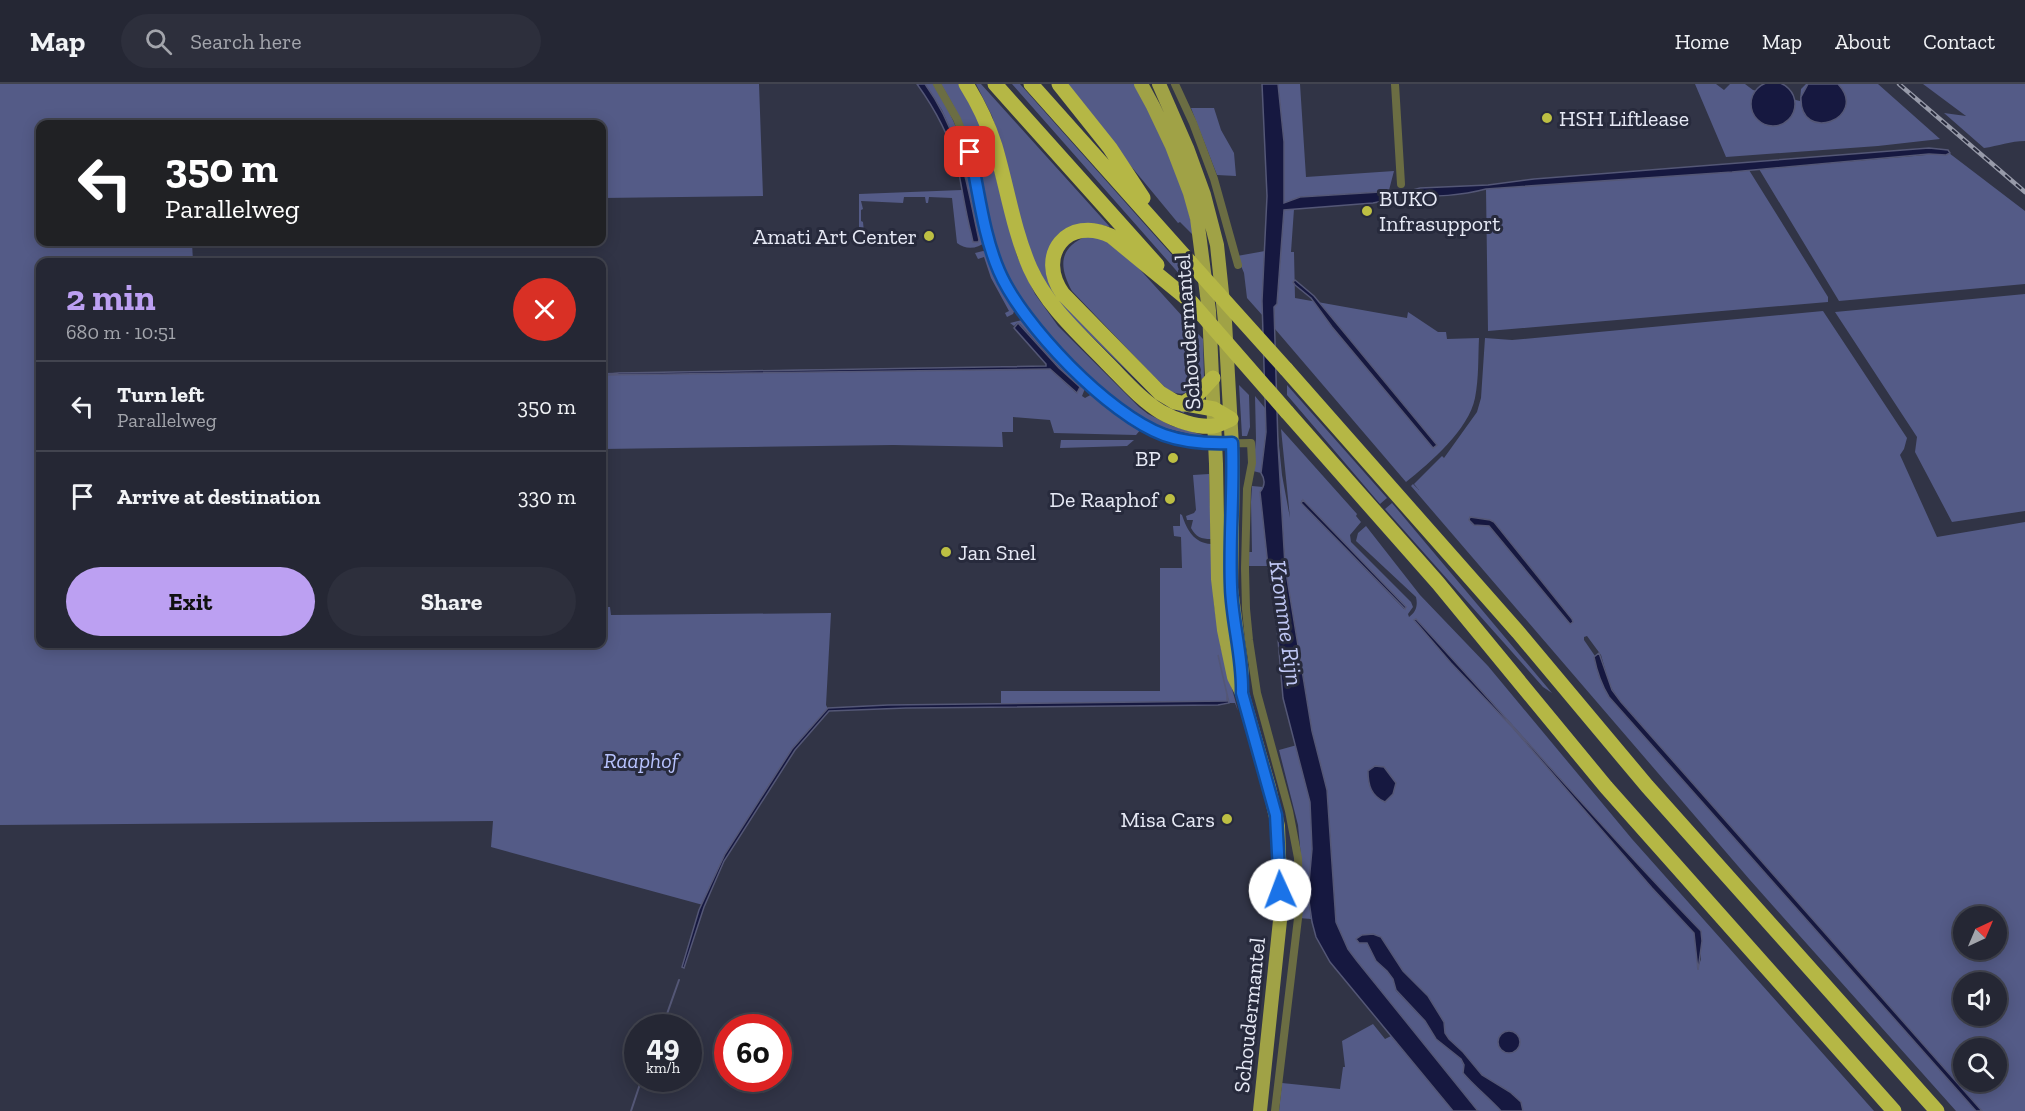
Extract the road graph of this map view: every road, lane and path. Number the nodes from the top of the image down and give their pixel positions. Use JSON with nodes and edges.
{"nodes":[{"id":1,"x":937,"y":84,"type":"edge"},
{"id":2,"x":966,"y":84,"type":"edge"},
{"id":3,"x":995,"y":84,"type":"edge"},
{"id":4,"x":1031,"y":84,"type":"edge"},
{"id":5,"x":1059,"y":84,"type":"edge"},
{"id":6,"x":1140,"y":84,"type":"edge"},
{"id":7,"x":1159,"y":84,"type":"edge"},
{"id":8,"x":1175,"y":84,"type":"edge"},
{"id":9,"x":1395,"y":84,"type":"edge"},
{"id":10,"x":1401,"y":184,"type":"dead end"},
{"id":11,"x":1173,"y":243,"type":"junction"},
{"id":12,"x":1238,"y":265,"type":"dead end"},
{"id":13,"x":1191,"y":302,"type":"junction"},
{"id":14,"x":1213,"y":378,"type":"junction"},
{"id":15,"x":1183,"y":404,"type":"junction"},
{"id":16,"x":1214,"y":409,"type":"junction"},
{"id":17,"x":1231,"y":419,"type":"junction"},
{"id":18,"x":1215,"y":426,"type":"junction"},
{"id":19,"x":1232,"y":443,"type":"junction"},
{"id":20,"x":1215,"y":444,"type":"junction"},
{"id":21,"x":1242,"y":693,"type":"junction"},
{"id":22,"x":1282,"y":813,"type":"junction"},
{"id":23,"x":1260,"y":1111,"type":"edge"},
{"id":24,"x":1275,"y":1111,"type":"edge"},
{"id":25,"x":1893,"y":1111,"type":"edge"},
{"id":26,"x":1936,"y":1111,"type":"edge"}],
"edges":[{"from":1,"to":20,"type":"street"},
{"from":2,"to":18,"type":"highway"},
{"from":3,"to":13,"type":"highway"},
{"from":4,"to":11,"type":"highway"},
{"from":5,"to":11,"type":"highway"},
{"from":6,"to":14,"type":"main road","name":"Schoudermantel"},
{"from":7,"to":17,"type":"main road","name":"Schoudermantel"},
{"from":8,"to":12,"type":"street"},
{"from":9,"to":10,"type":"street"},
{"from":11,"to":26,"type":"highway","bridge":true},
{"from":13,"to":15,"type":"highway"},
{"from":13,"to":25,"type":"highway","bridge":true},
{"from":14,"to":15,"type":"highway"},
{"from":14,"to":16,"type":"main road","name":"Schoudermantel"},
{"from":15,"to":16,"type":"highway"},
{"from":16,"to":17,"type":"highway"},
{"from":16,"to":18,"type":"main road","name":"Schoudermantel"},
{"from":17,"to":18,"type":"highway"},
{"from":17,"to":19,"type":"main road","name":"Schoudermantel"},
{"from":18,"to":20,"type":"main road","name":"Schoudermantel"},
{"from":19,"to":20,"type":"street"},
{"from":19,"to":21,"type":"main road","name":"Schoudermantel"},
{"from":19,"to":22,"type":"street","name":"Schoudermantel"},
{"from":20,"to":21,"type":"main road","name":"Schoudermantel"},
{"from":21,"to":22,"type":"main road","name":"Schoudermantel"},
{"from":22,"to":23,"type":"main road","name":"Schoudermantel"},
{"from":22,"to":24,"type":"street","name":"Schoudermantel"}]}
